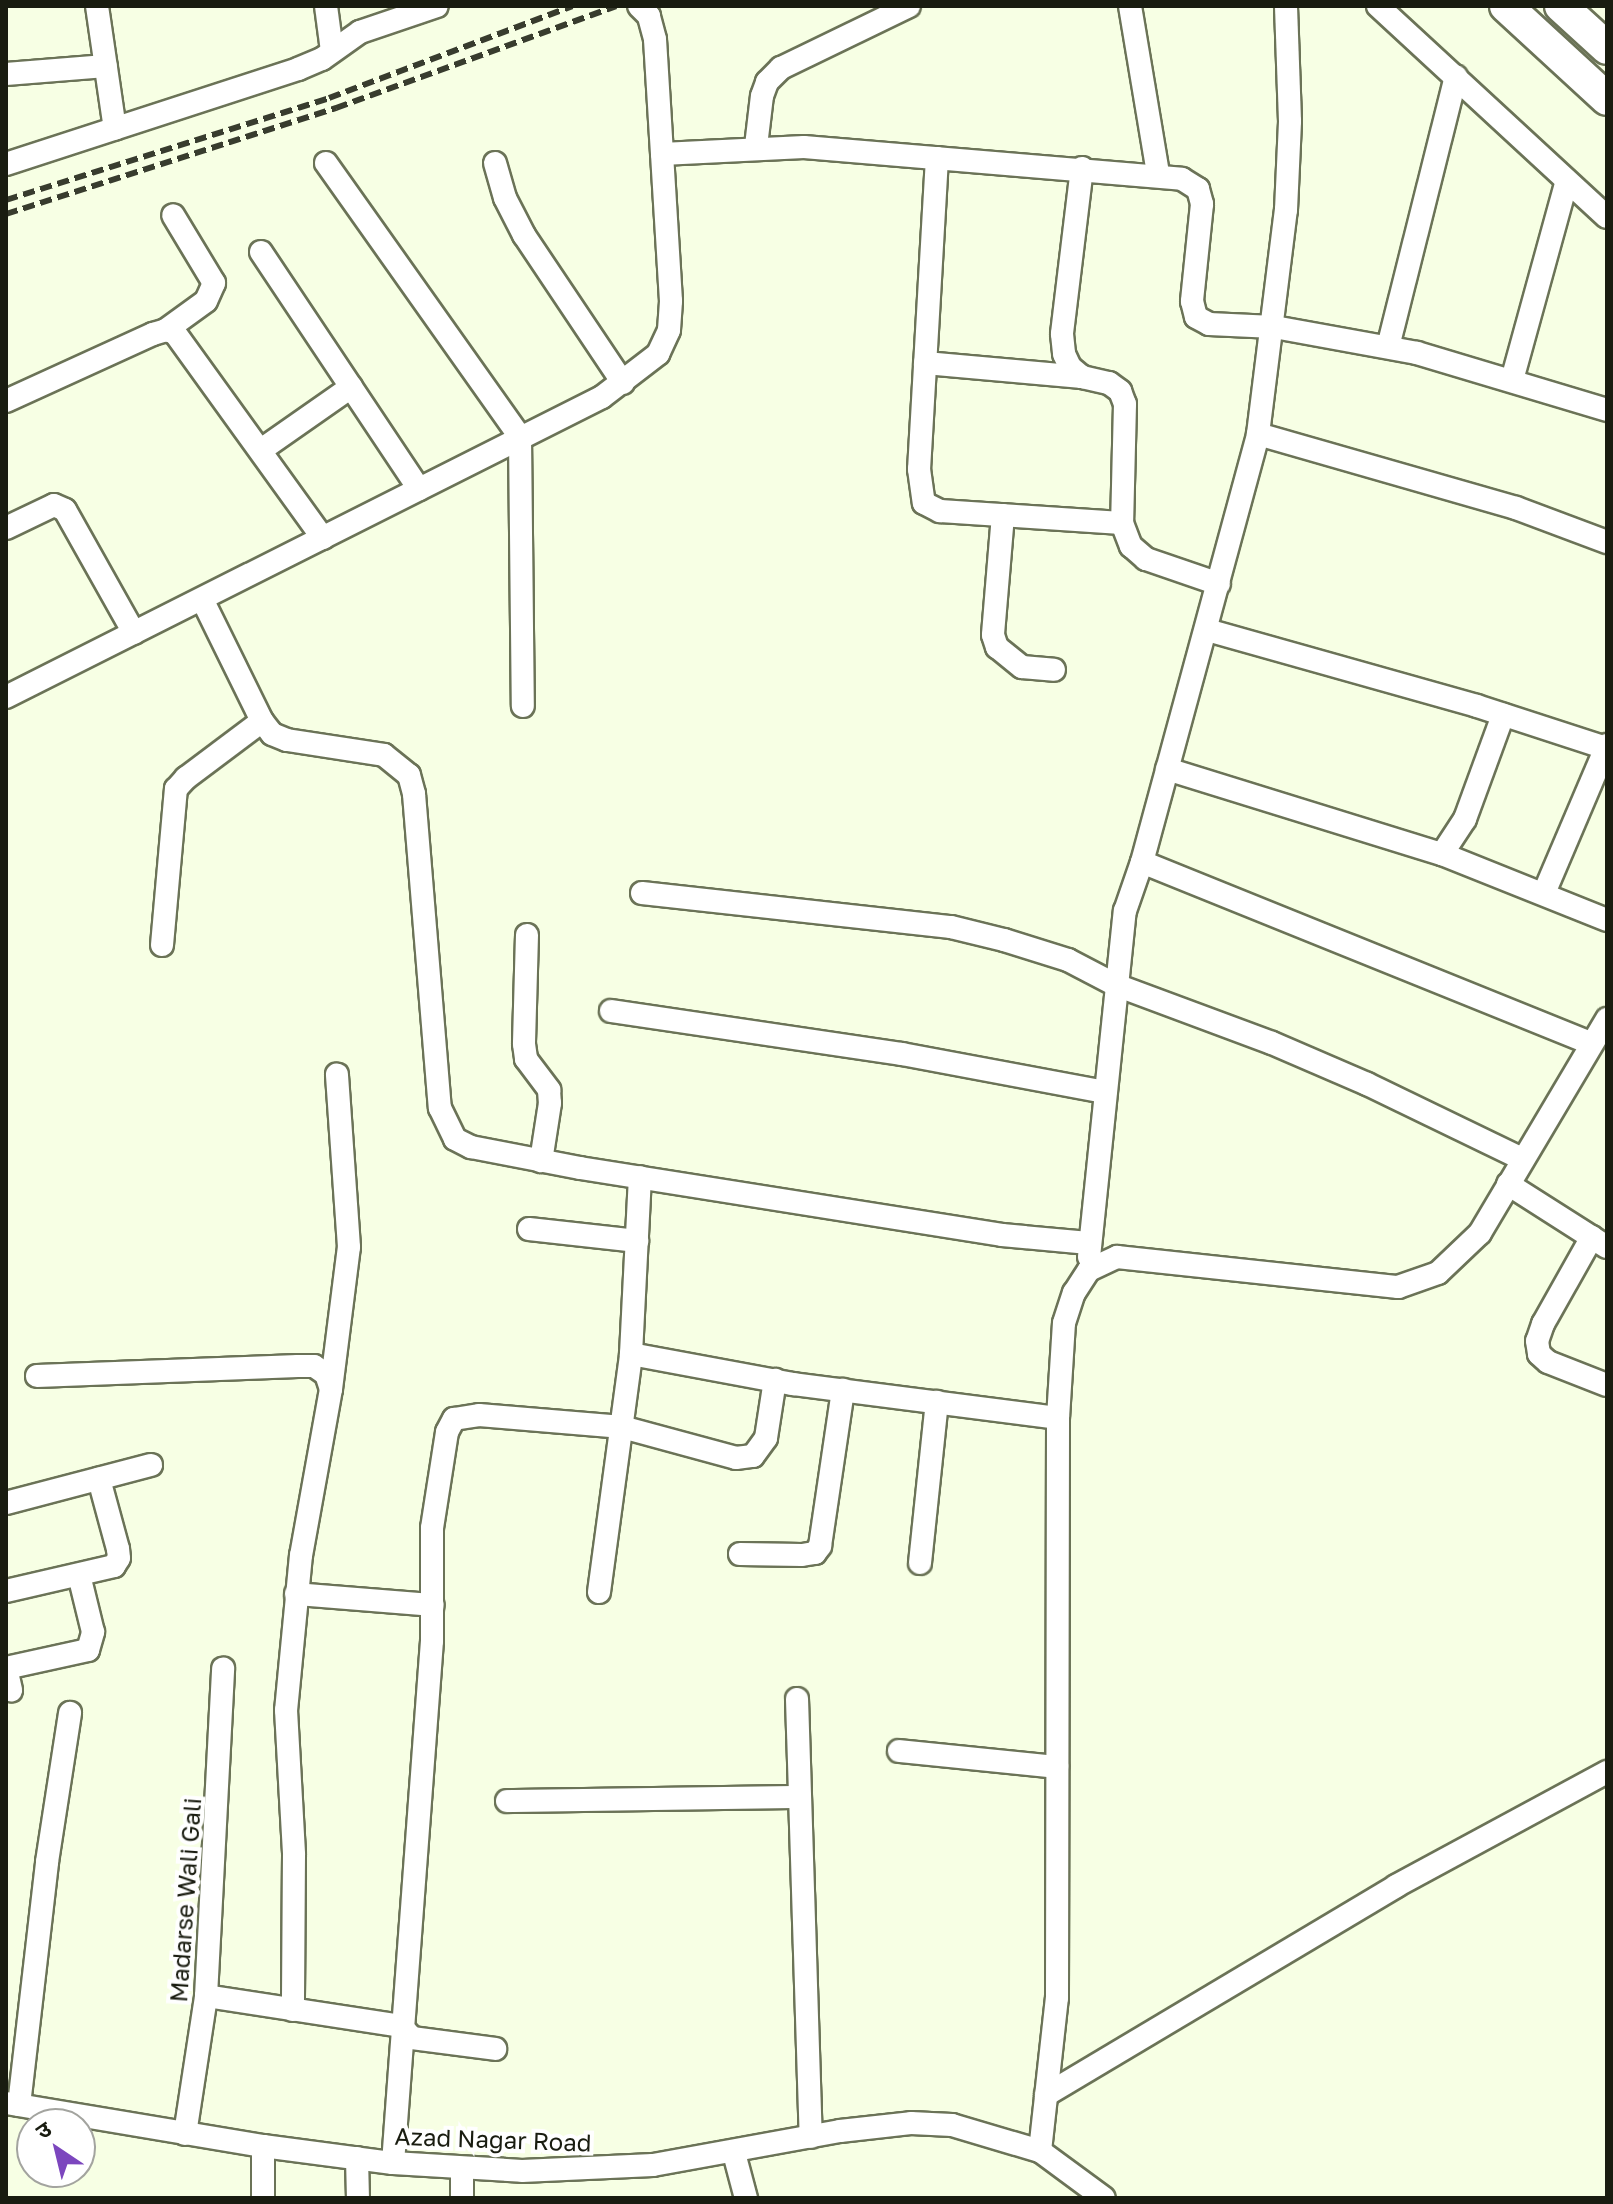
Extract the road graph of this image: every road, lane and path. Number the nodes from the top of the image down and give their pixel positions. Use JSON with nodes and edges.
{"nodes":[{"id":1,"x":97,"y":6,"type":"edge"},
{"id":2,"x":326,"y":6,"type":"edge"},
{"id":3,"x":437,"y":6,"type":"edge"},
{"id":4,"x":639,"y":6,"type":"edge"},
{"id":5,"x":909,"y":6,"type":"edge"},
{"id":6,"x":1130,"y":6,"type":"edge"},
{"id":7,"x":1286,"y":6,"type":"edge"},
{"id":8,"x":1378,"y":6,"type":"edge"},
{"id":9,"x":1506,"y":6,"type":"edge"},
{"id":10,"x":1561,"y":6,"type":"edge"},
{"id":11,"x":1607,"y":48,"type":"edge"},
{"id":12,"x":332,"y":51,"type":"junction"},
{"id":13,"x":106,"y":66,"type":"junction"},
{"id":14,"x":6,"y":74,"type":"edge"},
{"id":15,"x":1456,"y":76,"type":"junction"},
{"id":16,"x":1607,"y":99,"type":"edge"},
{"id":17,"x":115,"y":129,"type":"junction"},
{"id":18,"x":756,"y":146,"type":"junction"},
{"id":19,"x":662,"y":154,"type":"junction"},
{"id":20,"x":937,"y":158,"type":"junction"},
{"id":21,"x":326,"y":163,"type":"dead end"},
{"id":22,"x":495,"y":163,"type":"dead end"},
{"id":23,"x":6,"y":164,"type":"edge"},
{"id":24,"x":1082,"y":168,"type":"junction"},
{"id":25,"x":1158,"y":174,"type":"junction"},
{"id":26,"x":1567,"y":181,"type":"junction"},
{"id":27,"x":173,"y":215,"type":"dead end"},
{"id":28,"x":1607,"y":217,"type":"edge"},
{"id":29,"x":261,"y":252,"type":"dead end"},
{"id":30,"x":1274,"y":327,"type":"junction"},
{"id":31,"x":166,"y":330,"type":"junction"},
{"id":32,"x":1388,"y":347,"type":"junction"},
{"id":33,"x":925,"y":363,"type":"junction"},
{"id":34,"x":1082,"y":377,"type":"junction"},
{"id":35,"x":1512,"y":380,"type":"junction"},
{"id":36,"x":623,"y":383,"type":"junction"},
{"id":37,"x":351,"y":387,"type":"junction"},
{"id":38,"x":6,"y":401,"type":"edge"},
{"id":39,"x":1607,"y":410,"type":"edge"},
{"id":40,"x":1258,"y":434,"type":"junction"},
{"id":41,"x":520,"y":437,"type":"junction"},
{"id":42,"x":261,"y":450,"type":"junction"},
{"id":43,"x":419,"y":489,"type":"junction"},
{"id":44,"x":1003,"y":515,"type":"junction"},
{"id":45,"x":1122,"y":523,"type":"junction"},
{"id":46,"x":6,"y":528,"type":"edge"},
{"id":47,"x":323,"y":538,"type":"junction"},
{"id":48,"x":1607,"y":542,"type":"edge"},
{"id":49,"x":1219,"y":584,"type":"junction"},
{"id":50,"x":202,"y":599,"type":"junction"},
{"id":51,"x":1207,"y":630,"type":"junction"},
{"id":52,"x":134,"y":633,"type":"junction"},
{"id":53,"x":1054,"y":670,"type":"dead end"},
{"id":54,"x":6,"y":697,"type":"edge"},
{"id":55,"x":523,"y":706,"type":"dead end"},
{"id":56,"x":1503,"y":715,"type":"junction"},
{"id":57,"x":262,"y":721,"type":"junction"},
{"id":58,"x":1606,"y":747,"type":"edge"},
{"id":59,"x":1167,"y":769,"type":"junction"},
{"id":60,"x":1442,"y":854,"type":"junction"},
{"id":61,"x":1142,"y":862,"type":"junction"},
{"id":62,"x":642,"y":893,"type":"dead end"},
{"id":63,"x":1544,"y":893,"type":"junction"},
{"id":64,"x":1607,"y":920,"type":"edge"},
{"id":65,"x":527,"y":935,"type":"dead end"},
{"id":66,"x":162,"y":945,"type":"dead end"},
{"id":67,"x":1116,"y":985,"type":"junction"},
{"id":68,"x":611,"y":1011,"type":"dead end"},
{"id":69,"x":1607,"y":1019,"type":"edge"},
{"id":70,"x":1591,"y":1043,"type":"junction"},
{"id":71,"x":337,"y":1074,"type":"dead end"},
{"id":72,"x":1105,"y":1092,"type":"junction"},
{"id":73,"x":1522,"y":1159,"type":"junction"},
{"id":74,"x":541,"y":1161,"type":"junction"},
{"id":75,"x":640,"y":1177,"type":"junction"},
{"id":76,"x":1508,"y":1184,"type":"junction"},
{"id":77,"x":529,"y":1229,"type":"dead end"},
{"id":78,"x":637,"y":1241,"type":"junction"},
{"id":79,"x":1599,"y":1242,"type":"edge"},
{"id":80,"x":1089,"y":1243,"type":"junction"},
{"id":81,"x":1089,"y":1270,"type":"junction"},
{"id":82,"x":631,"y":1354,"type":"junction"},
{"id":83,"x":37,"y":1376,"type":"dead end"},
{"id":84,"x":775,"y":1380,"type":"junction"},
{"id":85,"x":1607,"y":1385,"type":"edge"},
{"id":86,"x":331,"y":1389,"type":"junction"},
{"id":87,"x":843,"y":1390,"type":"junction"},
{"id":88,"x":937,"y":1402,"type":"junction"},
{"id":89,"x":1058,"y":1418,"type":"junction"},
{"id":90,"x":622,"y":1427,"type":"junction"},
{"id":91,"x":151,"y":1465,"type":"dead end"},
{"id":92,"x":99,"y":1479,"type":"junction"},
{"id":93,"x":6,"y":1503,"type":"edge"},
{"id":94,"x":740,"y":1554,"type":"dead end"},
{"id":95,"x":920,"y":1563,"type":"dead end"},
{"id":96,"x":79,"y":1575,"type":"junction"},
{"id":97,"x":6,"y":1591,"type":"edge"},
{"id":98,"x":599,"y":1592,"type":"dead end"},
{"id":99,"x":296,"y":1594,"type":"junction"},
{"id":100,"x":433,"y":1605,"type":"junction"},
{"id":101,"x":223,"y":1668,"type":"dead end"},
{"id":102,"x":8,"y":1675,"type":"edge"},
{"id":103,"x":797,"y":1699,"type":"dead end"},
{"id":104,"x":70,"y":1713,"type":"dead end"},
{"id":105,"x":899,"y":1751,"type":"dead end"},
{"id":106,"x":1057,"y":1767,"type":"junction"},
{"id":107,"x":1607,"y":1772,"type":"edge"},
{"id":108,"x":800,"y":1797,"type":"junction"},
{"id":109,"x":507,"y":1801,"type":"dead end"},
{"id":110,"x":206,"y":1996,"type":"junction"},
{"id":111,"x":293,"y":2010,"type":"junction"},
{"id":112,"x":401,"y":2026,"type":"junction"},
{"id":113,"x":495,"y":2049,"type":"dead end"},
{"id":114,"x":1046,"y":2095,"type":"junction"},
{"id":115,"x":12,"y":2104,"type":"edge"},
{"id":116,"x":185,"y":2134,"type":"junction"},
{"id":117,"x":811,"y":2137,"type":"junction"},
{"id":118,"x":263,"y":2146,"type":"junction"},
{"id":119,"x":1040,"y":2151,"type":"junction"},
{"id":120,"x":734,"y":2153,"type":"junction"},
{"id":121,"x":357,"y":2158,"type":"junction"},
{"id":122,"x":393,"y":2163,"type":"junction"},
{"id":123,"x":462,"y":2169,"type":"junction"},
{"id":124,"x":263,"y":2198,"type":"edge"},
{"id":125,"x":358,"y":2198,"type":"edge"},
{"id":126,"x":462,"y":2198,"type":"edge"},
{"id":127,"x":746,"y":2198,"type":"edge"},
{"id":128,"x":1104,"y":2198,"type":"edge"}],
"edges":[{"from":1,"to":13,"type":"street"},
{"from":2,"to":12,"type":"street"},
{"from":3,"to":12,"type":"street"},
{"from":4,"to":19,"type":"street"},
{"from":5,"to":18,"type":"street"},
{"from":6,"to":25,"type":"street"},
{"from":7,"to":30,"type":"street"},
{"from":8,"to":15,"type":"street"},
{"from":9,"to":16,"type":"highway"},
{"from":10,"to":11,"type":"highway"},
{"from":12,"to":17,"type":"street"},
{"from":13,"to":14,"type":"street"},
{"from":13,"to":17,"type":"street"},
{"from":15,"to":26,"type":"street"},
{"from":15,"to":32,"type":"street"},
{"from":17,"to":23,"type":"street"},
{"from":18,"to":19,"type":"street"},
{"from":18,"to":20,"type":"street"},
{"from":19,"to":36,"type":"street"},
{"from":20,"to":24,"type":"street"},
{"from":20,"to":33,"type":"street"},
{"from":21,"to":41,"type":"street"},
{"from":22,"to":36,"type":"street"},
{"from":24,"to":25,"type":"street"},
{"from":24,"to":34,"type":"street"},
{"from":25,"to":30,"type":"street"},
{"from":26,"to":28,"type":"street"},
{"from":26,"to":35,"type":"street"},
{"from":27,"to":31,"type":"street"},
{"from":29,"to":37,"type":"street"},
{"from":30,"to":32,"type":"street"},
{"from":30,"to":40,"type":"street"},
{"from":31,"to":38,"type":"street"},
{"from":31,"to":42,"type":"street"},
{"from":32,"to":35,"type":"street"},
{"from":33,"to":34,"type":"street"},
{"from":33,"to":44,"type":"street"},
{"from":34,"to":45,"type":"street"},
{"from":35,"to":39,"type":"street"},
{"from":36,"to":41,"type":"street"},
{"from":37,"to":42,"type":"street"},
{"from":37,"to":43,"type":"street"},
{"from":40,"to":48,"type":"street"},
{"from":40,"to":49,"type":"street"},
{"from":41,"to":43,"type":"street"},
{"from":41,"to":55,"type":"street"},
{"from":42,"to":47,"type":"street"},
{"from":43,"to":47,"type":"street"},
{"from":44,"to":45,"type":"street"},
{"from":44,"to":53,"type":"street"},
{"from":45,"to":49,"type":"street"},
{"from":46,"to":52,"type":"street"},
{"from":47,"to":50,"type":"street"},
{"from":49,"to":51,"type":"street"},
{"from":50,"to":52,"type":"street"},
{"from":50,"to":57,"type":"street"},
{"from":51,"to":56,"type":"street"},
{"from":51,"to":59,"type":"street"},
{"from":52,"to":54,"type":"street"},
{"from":56,"to":58,"type":"street"},
{"from":56,"to":60,"type":"street"},
{"from":57,"to":66,"type":"street"},
{"from":57,"to":74,"type":"street"},
{"from":58,"to":63,"type":"street"},
{"from":59,"to":60,"type":"street"},
{"from":59,"to":61,"type":"street"},
{"from":60,"to":63,"type":"street"},
{"from":61,"to":67,"type":"street"},
{"from":61,"to":70,"type":"street"},
{"from":62,"to":67,"type":"street"},
{"from":63,"to":64,"type":"street"},
{"from":65,"to":74,"type":"street"},
{"from":67,"to":72,"type":"street"},
{"from":67,"to":73,"type":"street"},
{"from":68,"to":72,"type":"street"},
{"from":69,"to":70,"type":"street"},
{"from":70,"to":73,"type":"street"},
{"from":71,"to":86,"type":"street"},
{"from":72,"to":80,"type":"street"},
{"from":73,"to":76,"type":"street"},
{"from":74,"to":75,"type":"street"},
{"from":75,"to":78,"type":"street"},
{"from":75,"to":80,"type":"street"},
{"from":76,"to":79,"type":"street"},
{"from":76,"to":81,"type":"street"},
{"from":77,"to":78,"type":"street"},
{"from":78,"to":82,"type":"street"},
{"from":79,"to":85,"type":"street"},
{"from":80,"to":81,"type":"street"},
{"from":81,"to":89,"type":"street"},
{"from":82,"to":84,"type":"street"},
{"from":82,"to":90,"type":"street"},
{"from":83,"to":86,"type":"street"},
{"from":84,"to":87,"type":"street"},
{"from":84,"to":90,"type":"street"},
{"from":86,"to":99,"type":"street"},
{"from":87,"to":88,"type":"street"},
{"from":87,"to":94,"type":"street"},
{"from":88,"to":89,"type":"street"},
{"from":88,"to":95,"type":"street"},
{"from":89,"to":106,"type":"street"},
{"from":90,"to":98,"type":"street"},
{"from":90,"to":100,"type":"street"},
{"from":91,"to":92,"type":"street"},
{"from":92,"to":93,"type":"street"},
{"from":92,"to":96,"type":"street"},
{"from":96,"to":97,"type":"street"},
{"from":96,"to":102,"type":"street"},
{"from":99,"to":100,"type":"street"},
{"from":99,"to":111,"type":"street"},
{"from":100,"to":112,"type":"street"},
{"from":101,"to":110,"type":"street","name":"Madarse Wali Gali"},
{"from":103,"to":108,"type":"street"},
{"from":104,"to":115,"type":"street"},
{"from":105,"to":106,"type":"street"},
{"from":106,"to":114,"type":"street"},
{"from":107,"to":114,"type":"street"},
{"from":108,"to":109,"type":"street"},
{"from":108,"to":117,"type":"street"},
{"from":110,"to":111,"type":"street"},
{"from":110,"to":116,"type":"street","name":"Madarse Wali Gali"},
{"from":111,"to":112,"type":"street"},
{"from":112,"to":113,"type":"street"},
{"from":112,"to":122,"type":"street"},
{"from":114,"to":119,"type":"street"},
{"from":115,"to":116,"type":"street","name":"Azad Nagar Road"},
{"from":116,"to":118,"type":"street","name":"Azad Nagar Road"},
{"from":117,"to":119,"type":"street","name":"Azad Nagar Road"},
{"from":117,"to":120,"type":"street","name":"Azad Nagar Road"},
{"from":118,"to":121,"type":"street","name":"Azad Nagar Road"},
{"from":118,"to":124,"type":"street"},
{"from":119,"to":128,"type":"street","name":"Azad Nagar Road"},
{"from":120,"to":123,"type":"street","name":"Azad Nagar Road"},
{"from":120,"to":127,"type":"street"},
{"from":121,"to":122,"type":"street","name":"Azad Nagar Road"},
{"from":121,"to":125,"type":"street"},
{"from":122,"to":123,"type":"street","name":"Azad Nagar Road"},
{"from":123,"to":126,"type":"street"}]}
